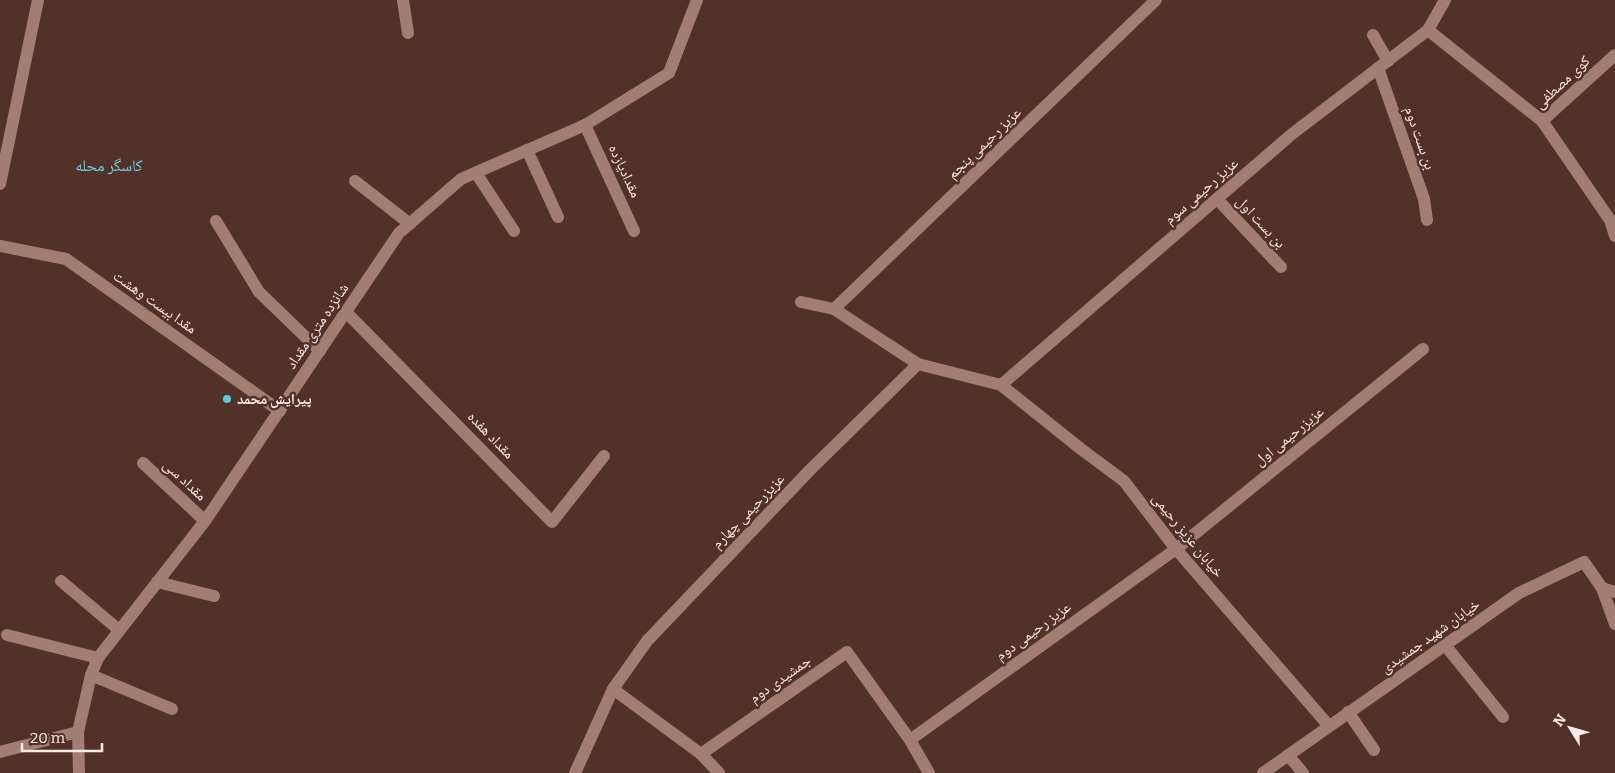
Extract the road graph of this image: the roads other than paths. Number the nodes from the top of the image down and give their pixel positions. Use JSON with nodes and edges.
{"nodes":[{"id":1,"x":38,"y":0,"type":"edge"},
{"id":2,"x":403,"y":0,"type":"edge"},
{"id":3,"x":697,"y":0,"type":"edge"},
{"id":4,"x":1156,"y":0,"type":"edge"},
{"id":5,"x":1445,"y":0,"type":"edge"},
{"id":6,"x":1428,"y":30,"type":"junction"},
{"id":7,"x":408,"y":33,"type":"dead end"},
{"id":8,"x":1373,"y":35,"type":"dead end"},
{"id":9,"x":1615,"y":55,"type":"edge"},
{"id":10,"x":1383,"y":64,"type":"junction"},
{"id":11,"x":1542,"y":120,"type":"junction"},
{"id":12,"x":585,"y":125,"type":"junction"},
{"id":13,"x":527,"y":150,"type":"junction"},
{"id":14,"x":476,"y":173,"type":"junction"},
{"id":15,"x":355,"y":181,"type":"dead end"},
{"id":16,"x":0,"y":184,"type":"edge"},
{"id":17,"x":1217,"y":199,"type":"junction"},
{"id":18,"x":558,"y":217,"type":"dead end"},
{"id":19,"x":216,"y":220,"type":"dead end"},
{"id":20,"x":1427,"y":220,"type":"dead end"},
{"id":21,"x":410,"y":224,"type":"junction"},
{"id":22,"x":634,"y":230,"type":"dead end"},
{"id":23,"x":514,"y":231,"type":"dead end"},
{"id":24,"x":1615,"y":236,"type":"edge"},
{"id":25,"x":0,"y":246,"type":"edge"},
{"id":26,"x":1281,"y":267,"type":"dead end"},
{"id":27,"x":801,"y":302,"type":"dead end"},
{"id":28,"x":834,"y":309,"type":"junction"},
{"id":29,"x":346,"y":312,"type":"junction"},
{"id":30,"x":1423,"y":349,"type":"dead end"},
{"id":31,"x":320,"y":351,"type":"junction"},
{"id":32,"x":918,"y":364,"type":"junction"},
{"id":33,"x":1001,"y":385,"type":"junction"},
{"id":34,"x":280,"y":411,"type":"junction"},
{"id":35,"x":604,"y":456,"type":"dead end"},
{"id":36,"x":143,"y":464,"type":"dead end"},
{"id":37,"x":205,"y":520,"type":"junction"},
{"id":38,"x":1176,"y":549,"type":"junction"},
{"id":39,"x":61,"y":581,"type":"dead end"},
{"id":40,"x":158,"y":582,"type":"junction"},
{"id":41,"x":1602,"y":588,"type":"junction"},
{"id":42,"x":1615,"y":592,"type":"edge"},
{"id":43,"x":214,"y":596,"type":"dead end"},
{"id":44,"x":1615,"y":624,"type":"edge"},
{"id":45,"x":119,"y":630,"type":"junction"},
{"id":46,"x":7,"y":634,"type":"dead end"},
{"id":47,"x":1445,"y":645,"type":"junction"},
{"id":48,"x":98,"y":658,"type":"junction"},
{"id":49,"x":91,"y":675,"type":"junction"},
{"id":50,"x":613,"y":689,"type":"junction"},
{"id":51,"x":172,"y":709,"type":"dead end"},
{"id":52,"x":1348,"y":712,"type":"junction"},
{"id":53,"x":1503,"y":717,"type":"dead end"},
{"id":54,"x":1329,"y":726,"type":"junction"},
{"id":55,"x":78,"y":732,"type":"junction"},
{"id":56,"x":910,"y":740,"type":"junction"},
{"id":57,"x":1374,"y":750,"type":"dead end"},
{"id":58,"x":0,"y":752,"type":"edge"},
{"id":59,"x":701,"y":754,"type":"junction"},
{"id":60,"x":1288,"y":755,"type":"junction"},
{"id":61,"x":79,"y":773,"type":"edge"},
{"id":62,"x":575,"y":773,"type":"edge"},
{"id":63,"x":719,"y":773,"type":"edge"},
{"id":64,"x":929,"y":773,"type":"edge"},
{"id":65,"x":1263,"y":773,"type":"edge"},
{"id":66,"x":1304,"y":773,"type":"edge"}],
"edges":[{"from":1,"to":16,"type":"street"},
{"from":2,"to":7,"type":"street"},
{"from":3,"to":12,"type":"street","name":"شانزده متری مقداد"},
{"from":4,"to":28,"type":"street","name":"عزیز رحیمی پنجم"},
{"from":5,"to":6,"type":"street"},
{"from":6,"to":10,"type":"street","name":"عزیز رحیمی سوم"},
{"from":6,"to":11,"type":"street"},
{"from":8,"to":10,"type":"street","name":"بن بست دوم"},
{"from":9,"to":11,"type":"street","name":"کوی مصطفی"},
{"from":10,"to":17,"type":"street","name":"عزیز رحیمی سوم"},
{"from":10,"to":20,"type":"street","name":"بن بست دوم"},
{"from":11,"to":24,"type":"street","name":"کوی مصطفی"},
{"from":12,"to":13,"type":"street","name":"شانزده متری مقداد"},
{"from":12,"to":22,"type":"street","name":"مقدادیازده"},
{"from":13,"to":14,"type":"street","name":"شانزده متری مقداد"},
{"from":13,"to":18,"type":"street"},
{"from":14,"to":21,"type":"street","name":"شانزده متری مقداد"},
{"from":14,"to":23,"type":"street"},
{"from":15,"to":21,"type":"street"},
{"from":17,"to":26,"type":"street","name":"بن بست اول"},
{"from":17,"to":33,"type":"street","name":"عزیز رحیمی سوم"},
{"from":19,"to":31,"type":"street"},
{"from":21,"to":29,"type":"street","name":"شانزده متری مقداد"},
{"from":25,"to":34,"type":"street","name":"مقدا بیست وهشت"},
{"from":27,"to":28,"type":"street"},
{"from":28,"to":32,"type":"street"},
{"from":29,"to":31,"type":"street","name":"شانزده متری مقداد"},
{"from":29,"to":35,"type":"street","name":"مقداد هفده"},
{"from":30,"to":38,"type":"street","name":"عزیزرحیمی اول"},
{"from":31,"to":34,"type":"street","name":"شانزده متری مقداد"},
{"from":32,"to":33,"type":"street"},
{"from":32,"to":50,"type":"street","name":"عزیزرحیمی چهارم"},
{"from":33,"to":38,"type":"street","name":"خیابان عزیز رحیمی"},
{"from":34,"to":37,"type":"street","name":"شانزده متری مقداد"},
{"from":36,"to":37,"type":"street","name":"مقداد سی"},
{"from":37,"to":40,"type":"street","name":"شانزده متری مقداد"},
{"from":38,"to":54,"type":"street","name":"خیابان عزیز رحیمی"},
{"from":38,"to":56,"type":"street","name":"عزیز رحیمی دوم"},
{"from":39,"to":45,"type":"street"},
{"from":40,"to":43,"type":"street"},
{"from":40,"to":45,"type":"street","name":"شانزده متری مقداد"},
{"from":41,"to":42,"type":"street"},
{"from":41,"to":44,"type":"street"},
{"from":41,"to":47,"type":"street","name":"خیابان شهید جمشیدی"},
{"from":45,"to":48,"type":"street","name":"شانزده متری مقداد"},
{"from":46,"to":48,"type":"street"},
{"from":47,"to":52,"type":"street","name":"خیابان شهید جمشیدی"},
{"from":47,"to":53,"type":"street"},
{"from":48,"to":49,"type":"street","name":"شانزده متری مقداد"},
{"from":49,"to":51,"type":"street"},
{"from":49,"to":55,"type":"street","name":"شانزده متری مقداد"},
{"from":50,"to":59,"type":"street"},
{"from":50,"to":62,"type":"street","name":"عزیزرحیمی چهارم"},
{"from":52,"to":54,"type":"street","name":"خیابان شهید جمشیدی"},
{"from":52,"to":57,"type":"street"},
{"from":54,"to":60,"type":"street","name":"خیابان شهید جمشیدی"},
{"from":55,"to":58,"type":"street"},
{"from":55,"to":61,"type":"street","name":"شانزده متری مقداد"},
{"from":56,"to":59,"type":"street","name":"جمشیدی دوم"},
{"from":56,"to":64,"type":"street","name":"جمشیدی دوم"},
{"from":59,"to":63,"type":"street"},
{"from":60,"to":65,"type":"street","name":"خیابان شهید جمشیدی"},
{"from":60,"to":66,"type":"street"}]}
